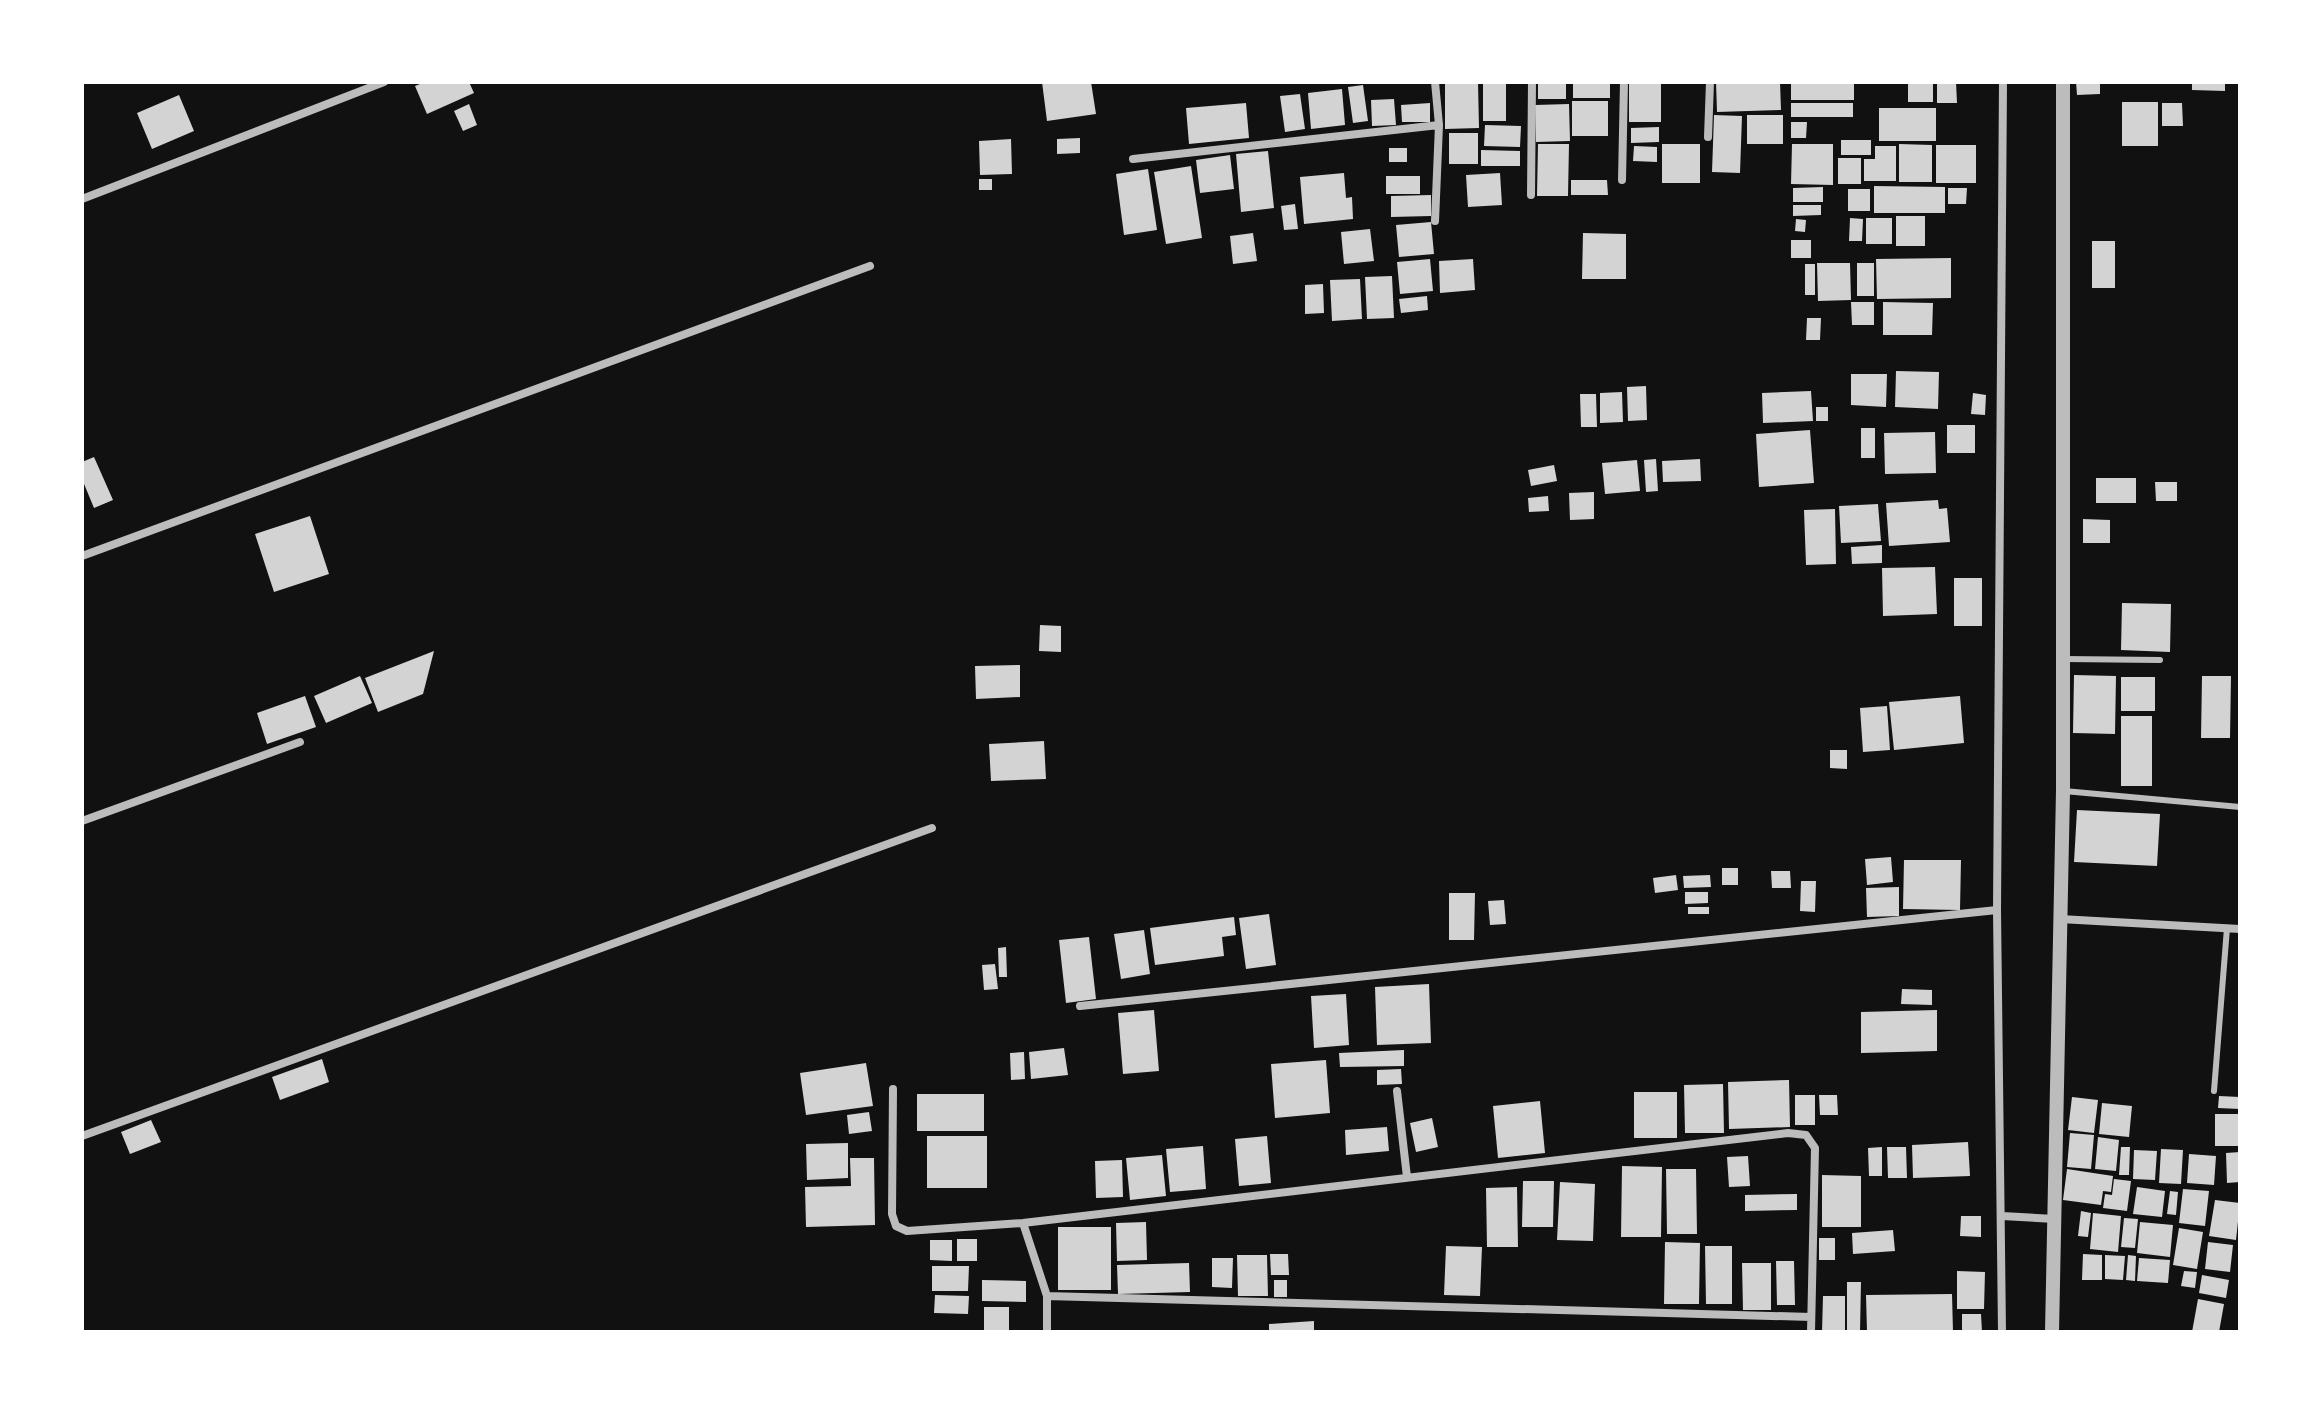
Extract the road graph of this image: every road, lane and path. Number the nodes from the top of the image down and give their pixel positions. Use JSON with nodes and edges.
{"nodes":[{"id":1,"x":384,"y":82,"type":"edge"},
{"id":2,"x":1435,"y":82,"type":"edge"},
{"id":3,"x":1532,"y":82,"type":"edge"},
{"id":4,"x":1624,"y":82,"type":"edge"},
{"id":5,"x":1710,"y":82,"type":"edge"},
{"id":6,"x":2003,"y":82,"type":"edge"},
{"id":7,"x":2063,"y":82,"type":"edge"},
{"id":8,"x":1439,"y":125,"type":"junction"},
{"id":9,"x":1708,"y":137,"type":"dead end"},
{"id":10,"x":1133,"y":159,"type":"dead end"},
{"id":11,"x":1622,"y":180,"type":"dead end"},
{"id":12,"x":1531,"y":195,"type":"dead end"},
{"id":13,"x":82,"y":199,"type":"edge"},
{"id":14,"x":1435,"y":221,"type":"dead end"},
{"id":15,"x":870,"y":266,"type":"dead end"},
{"id":16,"x":82,"y":556,"type":"edge"},
{"id":17,"x":2060,"y":659,"type":"junction"},
{"id":18,"x":2160,"y":660,"type":"dead end"},
{"id":19,"x":300,"y":742,"type":"dead end"},
{"id":20,"x":2063,"y":791,"type":"junction"},
{"id":21,"x":2240,"y":807,"type":"edge"},
{"id":22,"x":82,"y":821,"type":"edge"},
{"id":23,"x":932,"y":828,"type":"dead end"},
{"id":24,"x":1997,"y":910,"type":"junction"},
{"id":25,"x":2060,"y":919,"type":"junction"},
{"id":26,"x":2227,"y":928,"type":"junction"},
{"id":27,"x":2240,"y":929,"type":"edge"},
{"id":28,"x":1080,"y":1006,"type":"dead end"},
{"id":29,"x":893,"y":1089,"type":"dead end"},
{"id":30,"x":1397,"y":1091,"type":"dead end"},
{"id":31,"x":2214,"y":1091,"type":"dead end"},
{"id":32,"x":82,"y":1136,"type":"edge"},
{"id":33,"x":1407,"y":1177,"type":"junction"},
{"id":34,"x":2002,"y":1216,"type":"junction"},
{"id":35,"x":2050,"y":1219,"type":"junction"},
{"id":36,"x":1023,"y":1223,"type":"junction"},
{"id":37,"x":1047,"y":1296,"type":"junction"},
{"id":38,"x":1811,"y":1317,"type":"junction"},
{"id":39,"x":1047,"y":1332,"type":"edge"},
{"id":40,"x":1811,"y":1332,"type":"edge"},
{"id":41,"x":2002,"y":1332,"type":"edge"},
{"id":42,"x":2052,"y":1332,"type":"edge"}],
"edges":[{"from":1,"to":13,"type":"street"},
{"from":2,"to":8,"type":"street"},
{"from":3,"to":12,"type":"street"},
{"from":4,"to":11,"type":"street"},
{"from":5,"to":9,"type":"street"},
{"from":6,"to":24,"type":"street"},
{"from":7,"to":17,"type":"street"},
{"from":8,"to":10,"type":"street"},
{"from":8,"to":14,"type":"street"},
{"from":15,"to":16,"type":"street"},
{"from":17,"to":18,"type":"lane"},
{"from":17,"to":20,"type":"street"},
{"from":19,"to":22,"type":"street"},
{"from":20,"to":21,"type":"lane"},
{"from":20,"to":25,"type":"street"},
{"from":23,"to":32,"type":"street"},
{"from":24,"to":28,"type":"street"},
{"from":24,"to":34,"type":"street"},
{"from":25,"to":26,"type":"street"},
{"from":25,"to":35,"type":"street"},
{"from":26,"to":27,"type":"street"},
{"from":26,"to":31,"type":"lane"},
{"from":29,"to":36,"type":"street"},
{"from":30,"to":33,"type":"street"},
{"from":33,"to":36,"type":"street"},
{"from":33,"to":38,"type":"street"},
{"from":34,"to":35,"type":"street"},
{"from":34,"to":41,"type":"street"},
{"from":35,"to":42,"type":"street"},
{"from":36,"to":37,"type":"street"},
{"from":37,"to":38,"type":"street"},
{"from":37,"to":39,"type":"street"},
{"from":38,"to":40,"type":"street"}]}
